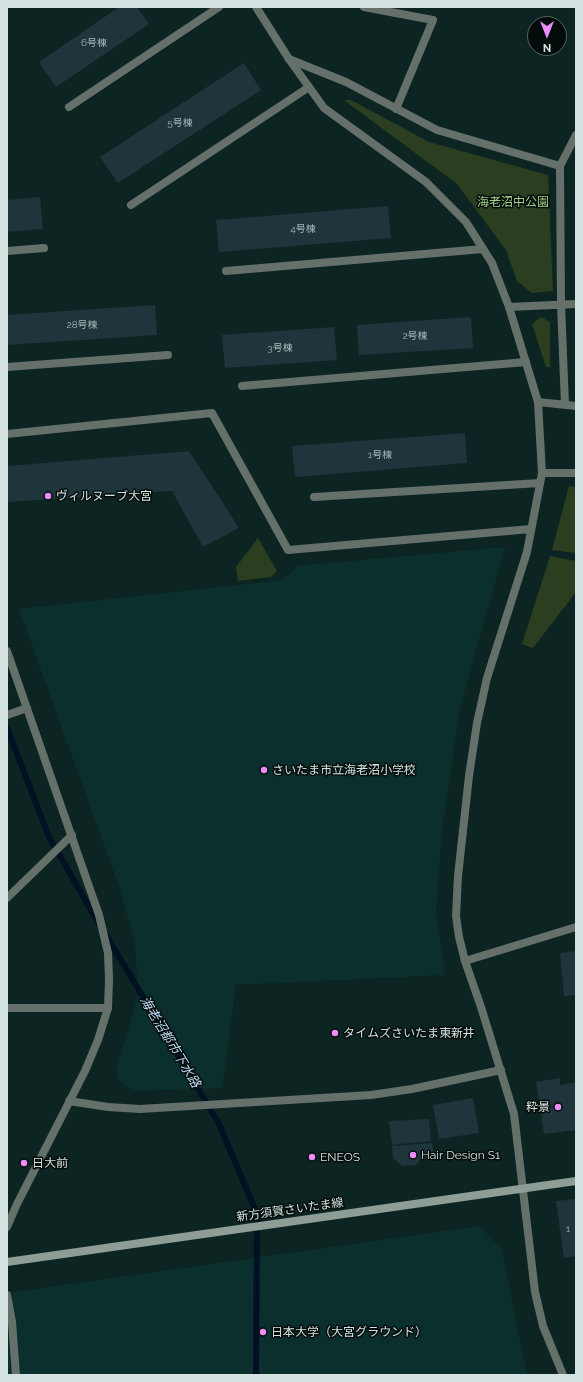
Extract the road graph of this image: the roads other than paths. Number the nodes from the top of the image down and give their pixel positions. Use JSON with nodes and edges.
{"nodes":[{"id":1,"x":219,"y":7,"type":"edge"},
{"id":2,"x":256,"y":7,"type":"edge"},
{"id":3,"x":364,"y":7,"type":"edge"},
{"id":4,"x":289,"y":59,"type":"junction"},
{"id":5,"x":309,"y":87,"type":"junction"},
{"id":6,"x":69,"y":107,"type":"dead end"},
{"id":7,"x":396,"y":109,"type":"junction"},
{"id":8,"x":576,"y":135,"type":"edge"},
{"id":9,"x":560,"y":166,"type":"junction"},
{"id":10,"x":131,"y":205,"type":"dead end"},
{"id":11,"x":44,"y":248,"type":"dead end"},
{"id":12,"x":483,"y":249,"type":"junction"},
{"id":13,"x":7,"y":251,"type":"edge"},
{"id":14,"x":226,"y":271,"type":"dead end"},
{"id":15,"x":561,"y":303,"type":"junction"},
{"id":16,"x":576,"y":304,"type":"edge"},
{"id":17,"x":509,"y":307,"type":"junction"},
{"id":18,"x":168,"y":355,"type":"dead end"},
{"id":19,"x":526,"y":362,"type":"junction"},
{"id":20,"x":7,"y":367,"type":"edge"},
{"id":21,"x":242,"y":386,"type":"dead end"},
{"id":22,"x":538,"y":402,"type":"junction"},
{"id":23,"x":565,"y":405,"type":"junction"},
{"id":24,"x":576,"y":406,"type":"edge"},
{"id":25,"x":7,"y":434,"type":"edge"},
{"id":26,"x":542,"y":473,"type":"junction"},
{"id":27,"x":576,"y":473,"type":"edge"},
{"id":28,"x":540,"y":483,"type":"junction"},
{"id":29,"x":314,"y":497,"type":"dead end"},
{"id":30,"x":531,"y":529,"type":"junction"},
{"id":31,"x":7,"y":650,"type":"edge"},
{"id":32,"x":27,"y":708,"type":"junction"},
{"id":33,"x":7,"y":715,"type":"edge"},
{"id":34,"x":72,"y":835,"type":"junction"},
{"id":35,"x":7,"y":898,"type":"edge"},
{"id":36,"x":576,"y":926,"type":"edge"},
{"id":37,"x":465,"y":962,"type":"junction"},
{"id":38,"x":7,"y":1008,"type":"edge"},
{"id":39,"x":108,"y":1008,"type":"junction"},
{"id":40,"x":501,"y":1070,"type":"junction"},
{"id":41,"x":69,"y":1101,"type":"junction"},
{"id":42,"x":576,"y":1181,"type":"edge"},
{"id":43,"x":523,"y":1189,"type":"junction"},
{"id":44,"x":7,"y":1227,"type":"edge"},
{"id":45,"x":7,"y":1262,"type":"edge"},
{"id":46,"x":7,"y":1295,"type":"edge"},
{"id":47,"x":16,"y":1375,"type":"edge"},
{"id":48,"x":563,"y":1375,"type":"edge"}],
"edges":[{"from":1,"to":6,"type":"street"},
{"from":2,"to":4,"type":"street"},
{"from":3,"to":7,"type":"street"},
{"from":4,"to":5,"type":"street"},
{"from":4,"to":7,"type":"street"},
{"from":5,"to":10,"type":"street"},
{"from":5,"to":12,"type":"street"},
{"from":7,"to":9,"type":"street"},
{"from":8,"to":9,"type":"street"},
{"from":9,"to":15,"type":"street"},
{"from":11,"to":13,"type":"street"},
{"from":12,"to":14,"type":"street"},
{"from":12,"to":17,"type":"street"},
{"from":15,"to":16,"type":"street"},
{"from":15,"to":17,"type":"street"},
{"from":15,"to":23,"type":"street"},
{"from":17,"to":19,"type":"street"},
{"from":18,"to":20,"type":"street"},
{"from":19,"to":21,"type":"street"},
{"from":19,"to":22,"type":"street"},
{"from":22,"to":23,"type":"street"},
{"from":22,"to":26,"type":"street"},
{"from":23,"to":24,"type":"street"},
{"from":25,"to":30,"type":"street"},
{"from":26,"to":27,"type":"street"},
{"from":26,"to":28,"type":"street"},
{"from":28,"to":29,"type":"street"},
{"from":28,"to":30,"type":"street"},
{"from":30,"to":37,"type":"street"},
{"from":31,"to":32,"type":"street"},
{"from":32,"to":33,"type":"street"},
{"from":32,"to":34,"type":"street"},
{"from":34,"to":35,"type":"street"},
{"from":34,"to":39,"type":"street"},
{"from":36,"to":37,"type":"street"},
{"from":37,"to":40,"type":"street"},
{"from":38,"to":39,"type":"street"},
{"from":39,"to":41,"type":"street"},
{"from":40,"to":41,"type":"street"},
{"from":40,"to":43,"type":"street"},
{"from":41,"to":44,"type":"street"},
{"from":42,"to":43,"type":"main road","name":"新方須賀さいたま線"},
{"from":43,"to":45,"type":"main road","name":"新方須賀さいたま線"},
{"from":43,"to":48,"type":"street"},
{"from":46,"to":47,"type":"street"}]}
